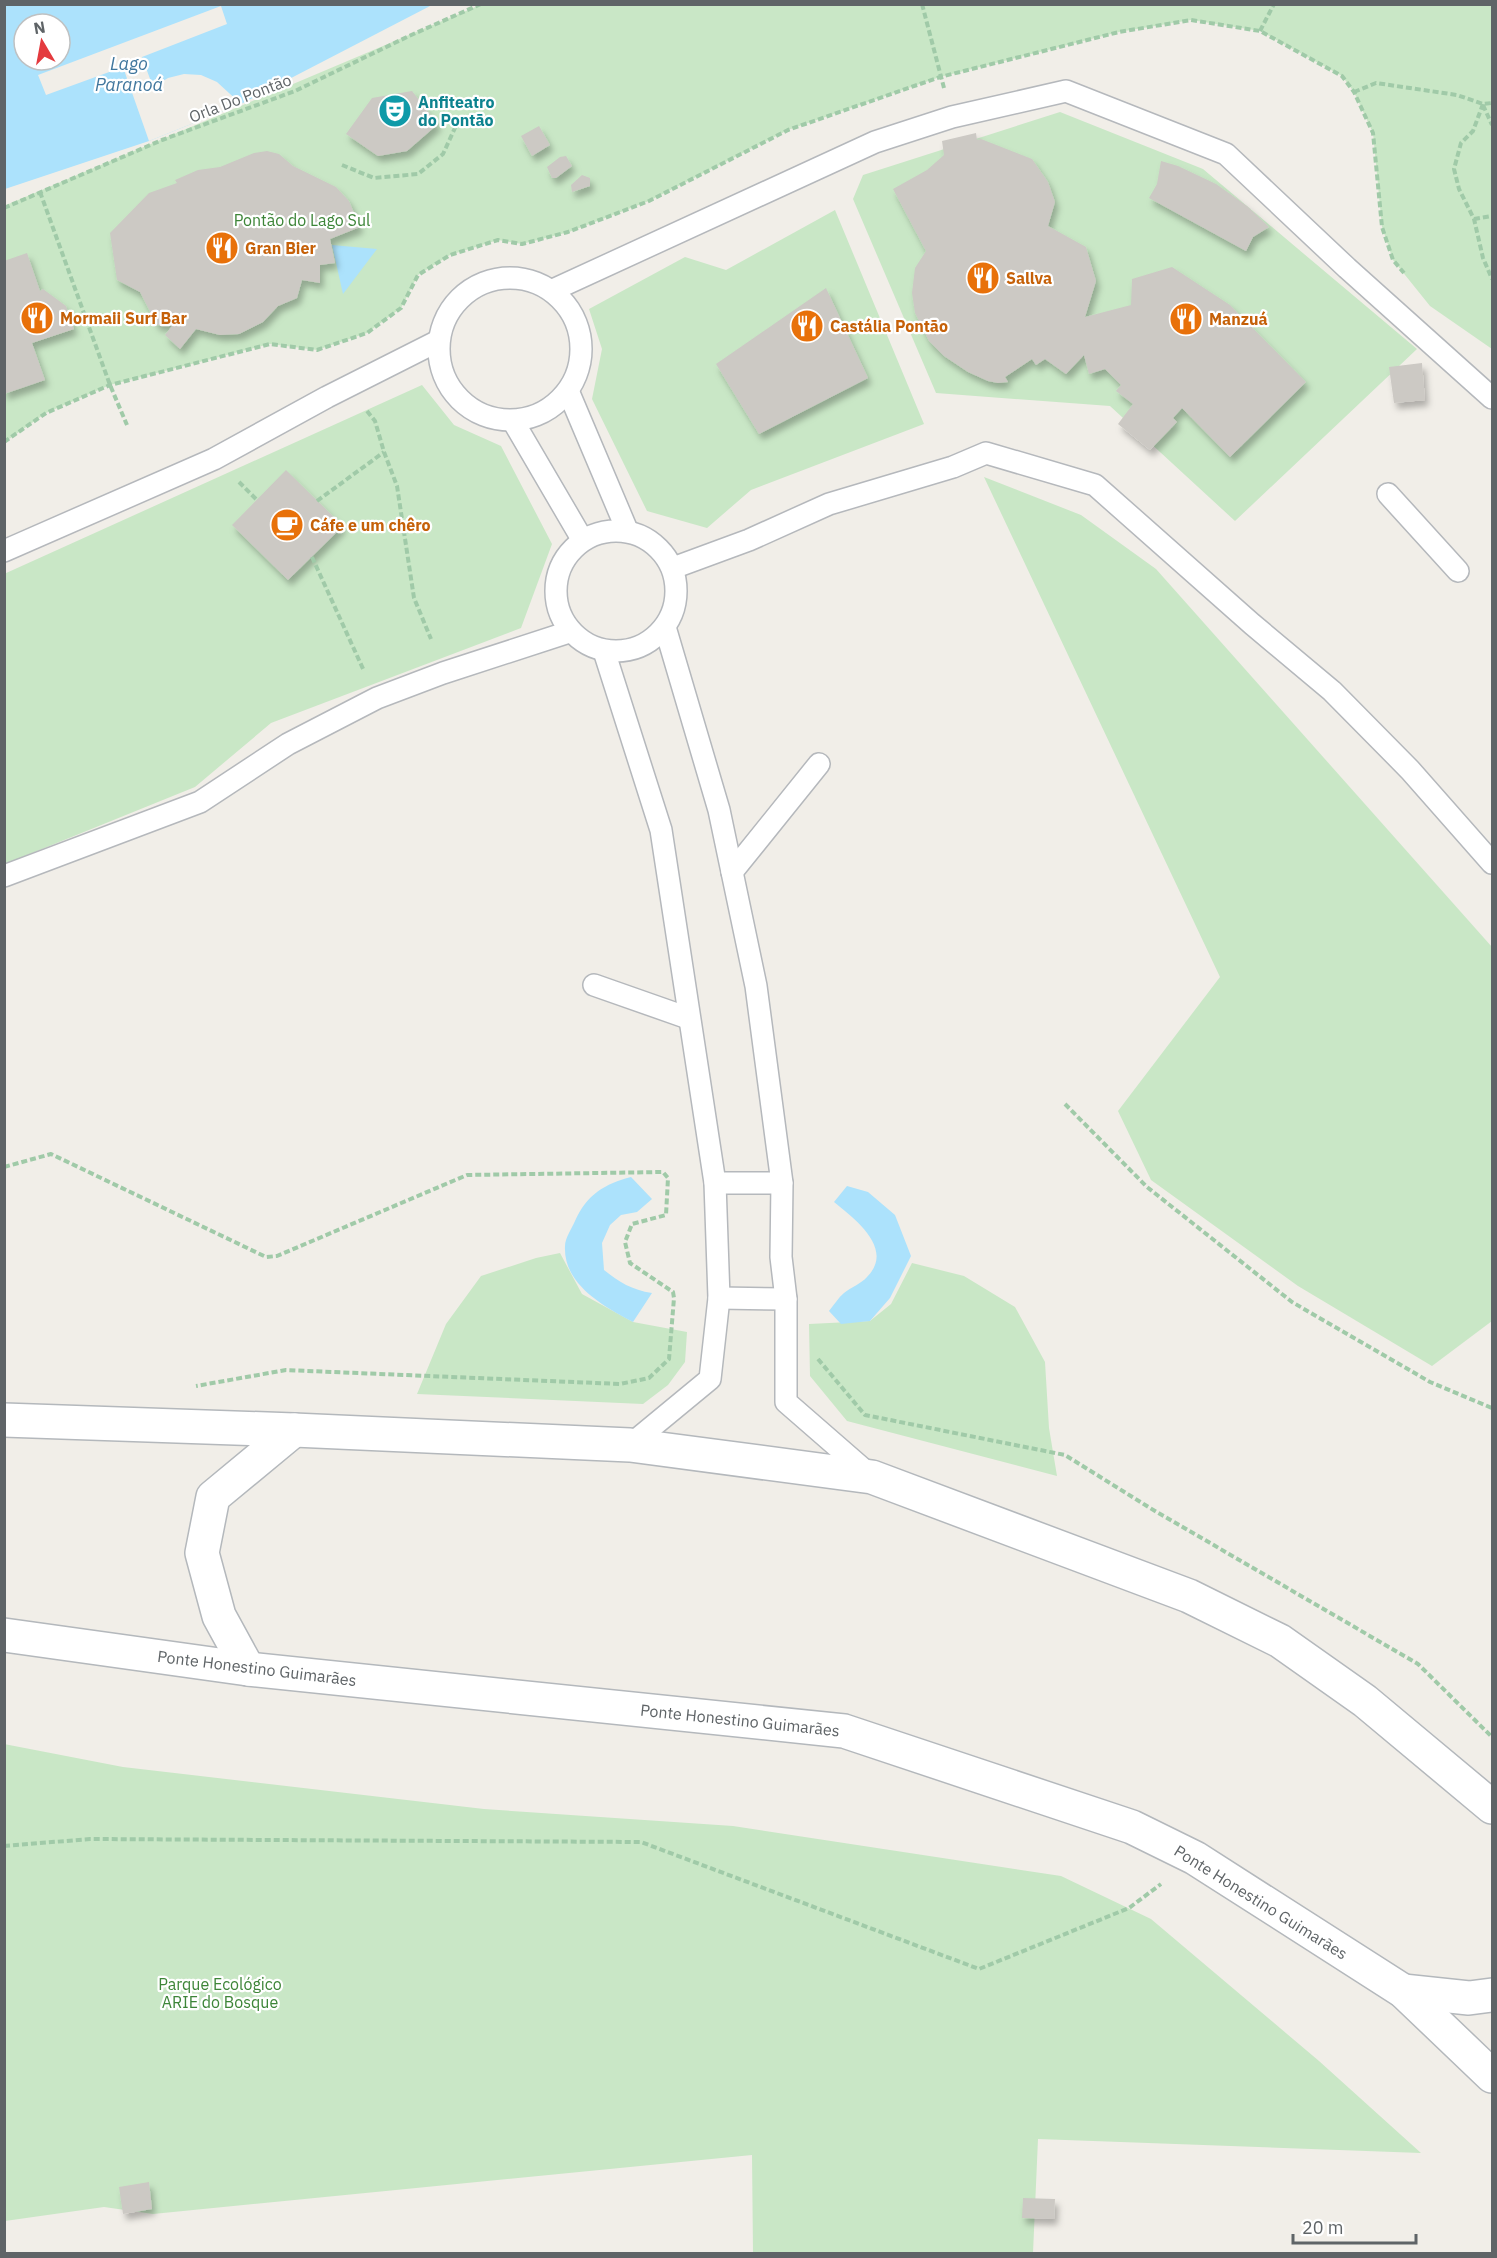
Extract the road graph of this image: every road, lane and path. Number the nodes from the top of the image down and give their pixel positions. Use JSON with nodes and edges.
{"nodes":[{"id":1,"x":481,"y":4,"type":"edge"},
{"id":2,"x":922,"y":4,"type":"edge"},
{"id":3,"x":1274,"y":4,"type":"edge"},
{"id":4,"x":1260,"y":31,"type":"dead end"},
{"id":5,"x":1354,"y":92,"type":"dead end"},
{"id":6,"x":1492,"y":103,"type":"edge"},
{"id":7,"x":1483,"y":104,"type":"junction"},
{"id":8,"x":460,"y":117,"type":"dead end"},
{"id":9,"x":952,"y":117,"type":"junction"},
{"id":10,"x":1492,"y":125,"type":"edge"},
{"id":11,"x":342,"y":165,"type":"dead end"},
{"id":12,"x":40,"y":192,"type":"junction"},
{"id":13,"x":4,"y":208,"type":"edge"},
{"id":14,"x":1492,"y":216,"type":"edge"},
{"id":15,"x":1474,"y":219,"type":"junction"},
{"id":16,"x":1492,"y":279,"type":"edge"},
{"id":17,"x":552,"y":290,"type":"junction"},
{"id":18,"x":438,"y":341,"type":"junction"},
{"id":19,"x":569,"y":393,"type":"junction"},
{"id":20,"x":1492,"y":397,"type":"edge"},
{"id":21,"x":363,"y":406,"type":"dead end"},
{"id":22,"x":513,"y":421,"type":"junction"},
{"id":23,"x":128,"y":425,"type":"dead end"},
{"id":24,"x":384,"y":452,"type":"junction"},
{"id":25,"x":1389,"y":494,"type":"dead end"},
{"id":26,"x":317,"y":501,"type":"dead end"},
{"id":27,"x":627,"y":530,"type":"junction"},
{"id":28,"x":582,"y":539,"type":"junction"},
{"id":29,"x":4,"y":551,"type":"edge"},
{"id":30,"x":312,"y":557,"type":"dead end"},
{"id":31,"x":673,"y":568,"type":"junction"},
{"id":32,"x":1458,"y":571,"type":"dead end"},
{"id":33,"x":665,"y":627,"type":"junction"},
{"id":34,"x":569,"y":632,"type":"junction"},
{"id":35,"x":431,"y":639,"type":"dead end"},
{"id":36,"x":604,"y":651,"type":"junction"},
{"id":37,"x":377,"y":698,"type":"junction"},
{"id":38,"x":819,"y":764,"type":"dead end"},
{"id":39,"x":1492,"y":864,"type":"edge"},
{"id":40,"x":732,"y":872,"type":"junction"},
{"id":41,"x":4,"y":876,"type":"edge"},
{"id":42,"x":594,"y":985,"type":"dead end"},
{"id":43,"x":688,"y":1018,"type":"junction"},
{"id":44,"x":1065,"y":1104,"type":"dead end"},
{"id":45,"x":4,"y":1167,"type":"edge"},
{"id":46,"x":782,"y":1182,"type":"junction"},
{"id":47,"x":715,"y":1183,"type":"junction"},
{"id":48,"x":719,"y":1298,"type":"junction"},
{"id":49,"x":786,"y":1299,"type":"junction"},
{"id":50,"x":812,"y":1352,"type":"dead end"},
{"id":51,"x":191,"y":1387,"type":"dead end"},
{"id":52,"x":1492,"y":1408,"type":"edge"},
{"id":53,"x":4,"y":1420,"type":"edge"},
{"id":54,"x":294,"y":1430,"type":"junction"},
{"id":55,"x":630,"y":1445,"type":"junction"},
{"id":56,"x":872,"y":1477,"type":"junction"},
{"id":57,"x":4,"y":1635,"type":"edge"},
{"id":58,"x":248,"y":1669,"type":"junction"},
{"id":59,"x":1492,"y":1737,"type":"edge"},
{"id":60,"x":1492,"y":1807,"type":"edge"},
{"id":61,"x":4,"y":1846,"type":"edge"},
{"id":62,"x":1195,"y":1858,"type":"junction"},
{"id":63,"x":1403,"y":1991,"type":"junction"},
{"id":64,"x":1492,"y":1995,"type":"edge"},
{"id":65,"x":1492,"y":2076,"type":"edge"}],
"edges":[{"from":1,"to":12,"type":"path","name":"Orla Do Pontão"},
{"from":2,"to":9,"type":"path"},
{"from":3,"to":4,"type":"path"},
{"from":5,"to":7,"type":"path"},
{"from":6,"to":7,"type":"path"},
{"from":7,"to":10,"type":"path"},
{"from":7,"to":15,"type":"path"},
{"from":8,"to":11,"type":"path"},
{"from":9,"to":17,"type":"lane"},
{"from":9,"to":20,"type":"lane"},
{"from":12,"to":13,"type":"path","name":"Orla Do Pontão"},
{"from":12,"to":23,"type":"path"},
{"from":14,"to":15,"type":"path"},
{"from":15,"to":16,"type":"path"},
{"from":17,"to":18,"type":"lane"},
{"from":17,"to":19,"type":"lane"},
{"from":18,"to":22,"type":"lane"},
{"from":18,"to":29,"type":"lane"},
{"from":19,"to":22,"type":"lane"},
{"from":19,"to":27,"type":"lane"},
{"from":21,"to":24,"type":"path"},
{"from":22,"to":28,"type":"lane"},
{"from":24,"to":26,"type":"path"},
{"from":24,"to":35,"type":"path"},
{"from":25,"to":32,"type":"lane"},
{"from":27,"to":28,"type":"lane"},
{"from":27,"to":31,"type":"lane"},
{"from":28,"to":34,"type":"lane"},
{"from":30,"to":37,"type":"path"},
{"from":31,"to":33,"type":"lane"},
{"from":31,"to":39,"type":"lane"},
{"from":33,"to":36,"type":"lane"},
{"from":33,"to":40,"type":"lane"},
{"from":34,"to":36,"type":"lane"},
{"from":34,"to":37,"type":"lane"},
{"from":36,"to":43,"type":"lane"},
{"from":37,"to":41,"type":"lane"},
{"from":38,"to":40,"type":"lane"},
{"from":40,"to":46,"type":"lane"},
{"from":42,"to":43,"type":"lane"},
{"from":43,"to":47,"type":"lane"},
{"from":44,"to":52,"type":"path"},
{"from":45,"to":51,"type":"path"},
{"from":46,"to":47,"type":"lane"},
{"from":46,"to":49,"type":"lane"},
{"from":47,"to":48,"type":"lane"},
{"from":48,"to":49,"type":"lane"},
{"from":48,"to":55,"type":"lane"},
{"from":49,"to":56,"type":"lane"},
{"from":50,"to":59,"type":"path"},
{"from":53,"to":54,"type":"main road"},
{"from":54,"to":55,"type":"main road"},
{"from":54,"to":58,"type":"main road"},
{"from":55,"to":56,"type":"main road"},
{"from":56,"to":60,"type":"main road"},
{"from":57,"to":58,"type":"main road","name":"Ponte Honestino Guimarães"},
{"from":58,"to":62,"type":"main road","name":"Ponte Honestino Guimarães"},
{"from":61,"to":62,"type":"path"},
{"from":62,"to":63,"type":"main road","name":"Ponte Honestino Guimarães"},
{"from":63,"to":64,"type":"main road"},
{"from":63,"to":65,"type":"main road","name":"Ponte Honestino Guimarães"}]}
